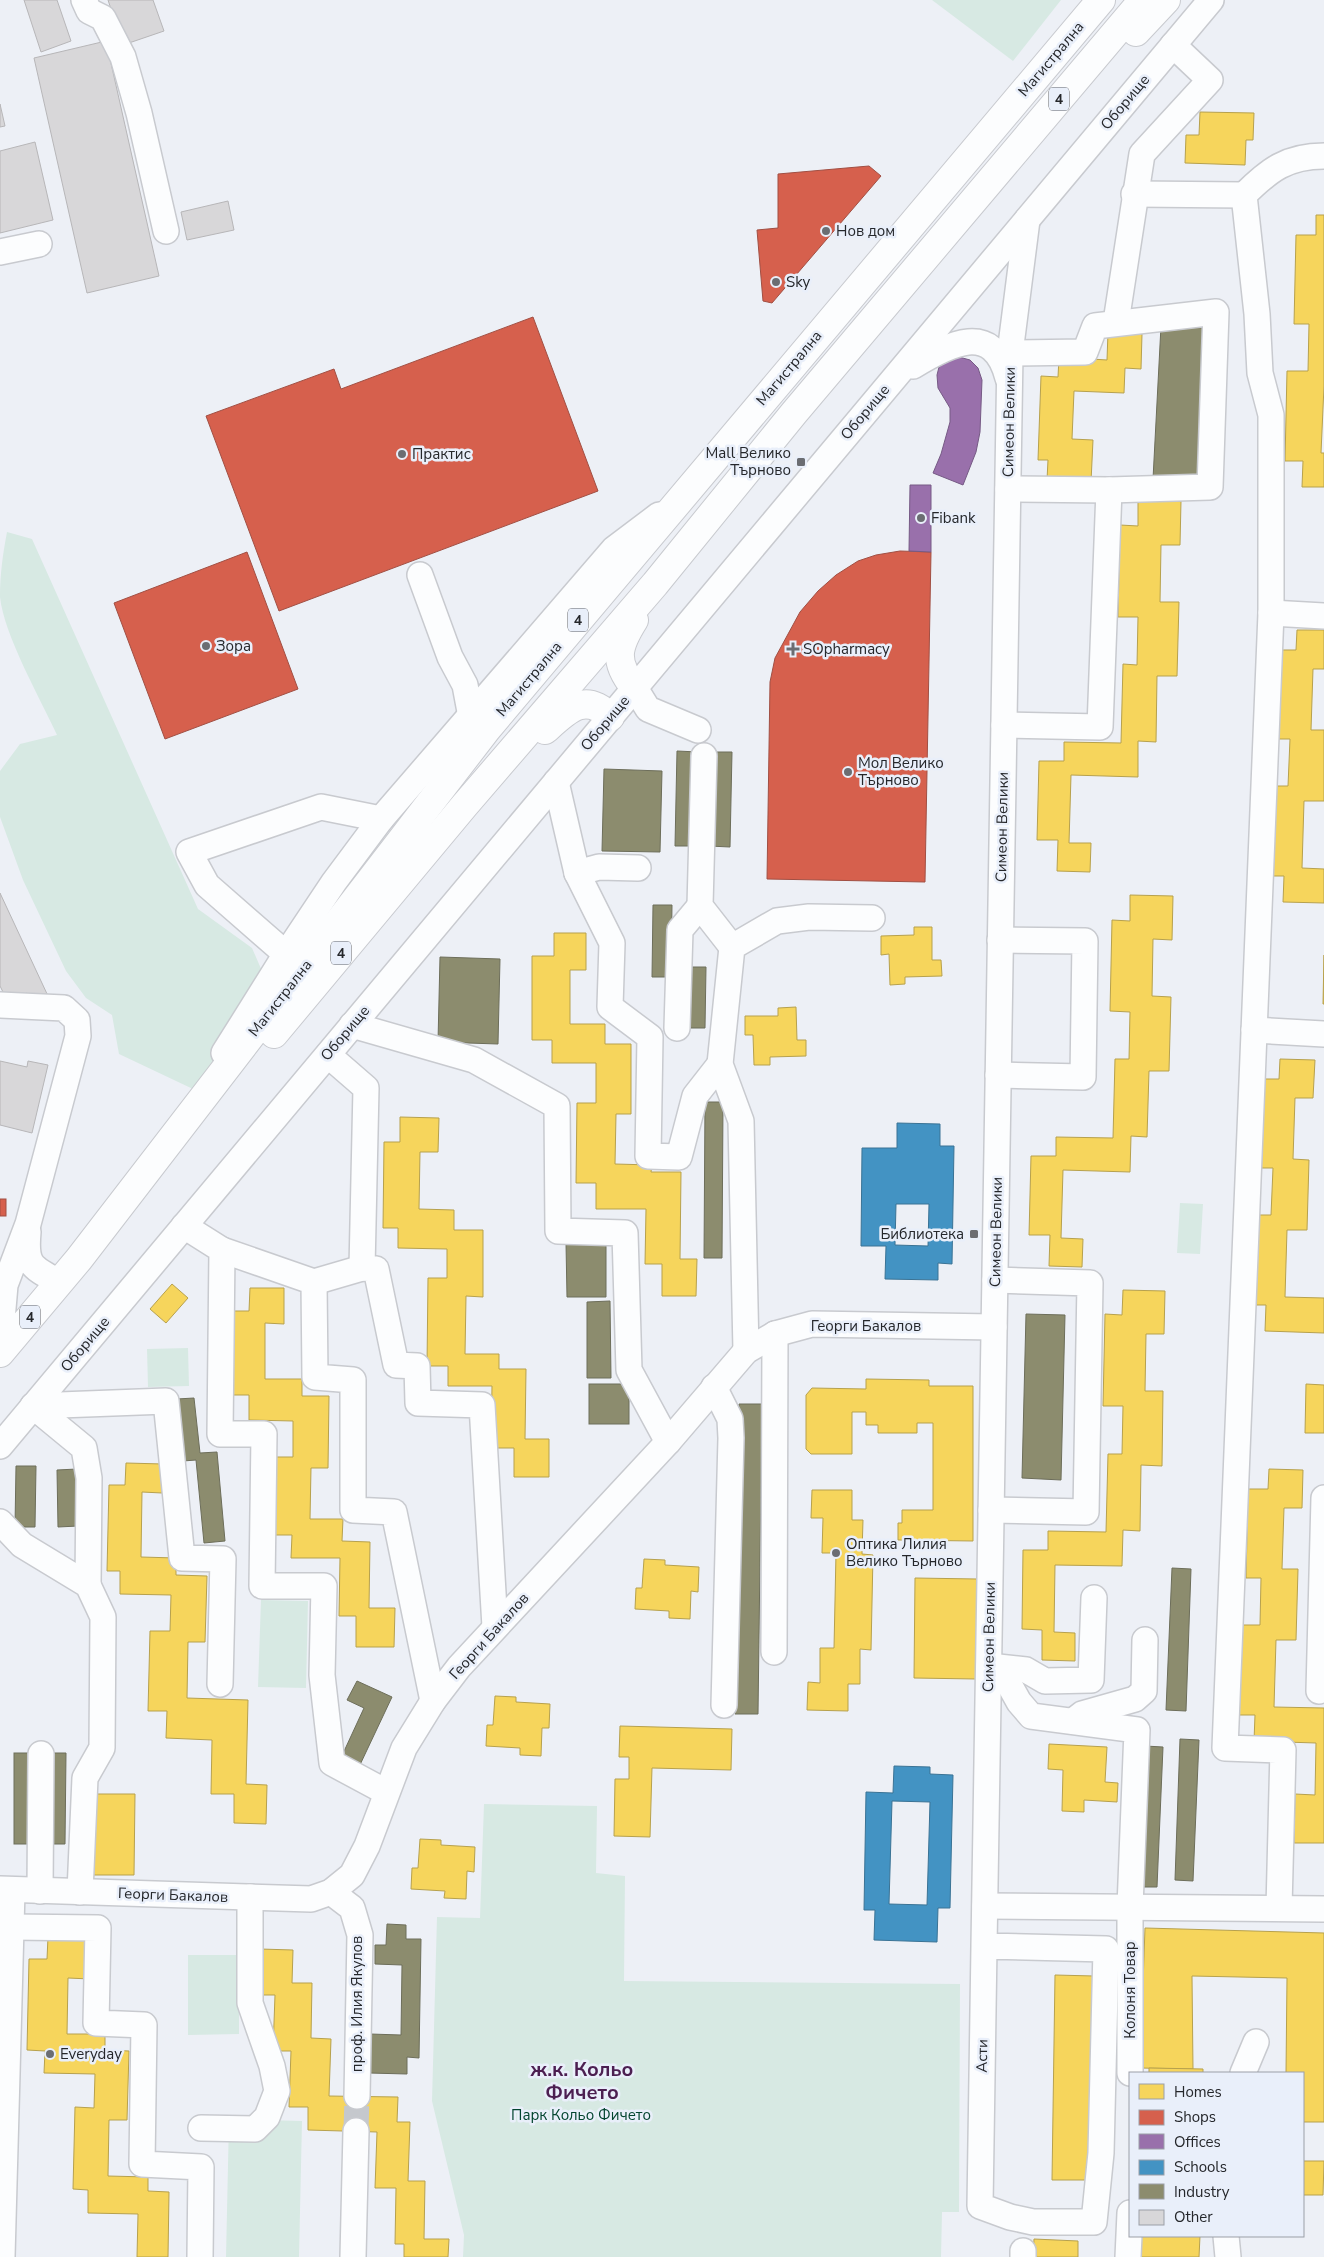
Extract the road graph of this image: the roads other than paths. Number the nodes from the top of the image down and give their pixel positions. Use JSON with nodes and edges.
{"nodes":[{"id":1,"x":84,"y":0,"type":"edge"},
{"id":2,"x":1078,"y":0,"type":"edge"},
{"id":3,"x":1101,"y":0,"type":"edge"},
{"id":4,"x":1143,"y":0,"type":"edge"},
{"id":5,"x":1166,"y":0,"type":"edge"},
{"id":6,"x":1211,"y":0,"type":"edge"},
{"id":7,"x":1173,"y":45,"type":"junction"},
{"id":8,"x":1324,"y":156,"type":"edge"},
{"id":9,"x":951,"y":178,"type":"junction"},
{"id":10,"x":1134,"y":194,"type":"junction"},
{"id":11,"x":1244,"y":195,"type":"junction"},
{"id":12,"x":974,"y":198,"type":"junction"},
{"id":13,"x":1027,"y":220,"type":"junction"},
{"id":14,"x":166,"y":231,"type":"dead end"},
{"id":15,"x":39,"y":244,"type":"dead end"},
{"id":16,"x":0,"y":252,"type":"edge"},
{"id":17,"x":1116,"y":322,"type":"junction"},
{"id":18,"x":1010,"y":352,"type":"junction"},
{"id":19,"x":894,"y":378,"type":"junction"},
{"id":20,"x":1009,"y":385,"type":"junction"},
{"id":21,"x":1008,"y":489,"type":"junction"},
{"id":22,"x":1110,"y":490,"type":"junction"},
{"id":23,"x":679,"y":500,"type":"junction"},
{"id":24,"x":420,"y":575,"type":"dead end"},
{"id":25,"x":656,"y":584,"type":"junction"},
{"id":26,"x":1271,"y":613,"type":"junction"},
{"id":27,"x":1324,"y":616,"type":"edge"},
{"id":28,"x":465,"y":684,"type":"junction"},
{"id":29,"x":497,"y":686,"type":"junction"},
{"id":30,"x":635,"y":688,"type":"junction"},
{"id":31,"x":471,"y":717,"type":"junction"},
{"id":32,"x":610,"y":717,"type":"junction"},
{"id":33,"x":1004,"y":725,"type":"junction"},
{"id":34,"x":698,"y":730,"type":"dead end"},
{"id":35,"x":704,"y":756,"type":"dead end"},
{"id":36,"x":556,"y":782,"type":"junction"},
{"id":37,"x":464,"y":806,"type":"junction"},
{"id":38,"x":382,"y":818,"type":"junction"},
{"id":39,"x":638,"y":868,"type":"dead end"},
{"id":40,"x":577,"y":873,"type":"junction"},
{"id":41,"x":700,"y":906,"type":"junction"},
{"id":42,"x":872,"y":918,"type":"dead end"},
{"id":43,"x":1000,"y":940,"type":"junction"},
{"id":44,"x":732,"y":947,"type":"junction"},
{"id":45,"x":286,"y":954,"type":"junction"},
{"id":46,"x":0,"y":1005,"type":"edge"},
{"id":47,"x":352,"y":1025,"type":"junction"},
{"id":48,"x":677,"y":1028,"type":"dead end"},
{"id":49,"x":1254,"y":1030,"type":"junction"},
{"id":50,"x":1324,"y":1034,"type":"edge"},
{"id":51,"x":328,"y":1055,"type":"junction"},
{"id":52,"x":720,"y":1064,"type":"junction"},
{"id":53,"x":998,"y":1074,"type":"junction"},
{"id":54,"x":170,"y":1140,"type":"junction"},
{"id":55,"x":28,"y":1224,"type":"junction"},
{"id":56,"x":184,"y":1226,"type":"junction"},
{"id":57,"x":222,"y":1250,"type":"junction"},
{"id":58,"x":79,"y":1259,"type":"junction"},
{"id":59,"x":362,"y":1268,"type":"junction"},
{"id":60,"x":995,"y":1280,"type":"junction"},
{"id":61,"x":59,"y":1282,"type":"junction"},
{"id":62,"x":314,"y":1282,"type":"junction"},
{"id":63,"x":994,"y":1327,"type":"junction"},
{"id":64,"x":775,"y":1334,"type":"junction"},
{"id":65,"x":3,"y":1343,"type":"edge"},
{"id":66,"x":746,"y":1351,"type":"junction"},
{"id":67,"x":714,"y":1387,"type":"junction"},
{"id":68,"x":33,"y":1406,"type":"junction"},
{"id":69,"x":668,"y":1442,"type":"junction"},
{"id":70,"x":0,"y":1446,"type":"edge"},
{"id":71,"x":1324,"y":1498,"type":"edge"},
{"id":72,"x":991,"y":1510,"type":"junction"},
{"id":73,"x":0,"y":1522,"type":"edge"},
{"id":74,"x":88,"y":1586,"type":"junction"},
{"id":75,"x":1094,"y":1598,"type":"dead end"},
{"id":76,"x":495,"y":1627,"type":"junction"},
{"id":77,"x":1145,"y":1640,"type":"dead end"},
{"id":78,"x":774,"y":1652,"type":"dead end"},
{"id":79,"x":995,"y":1667,"type":"junction"},
{"id":80,"x":220,"y":1684,"type":"dead end"},
{"id":81,"x":1320,"y":1691,"type":"dead end"},
{"id":82,"x":433,"y":1701,"type":"junction"},
{"id":83,"x":724,"y":1705,"type":"dead end"},
{"id":84,"x":1073,"y":1722,"type":"junction"},
{"id":85,"x":41,"y":1754,"type":"dead end"},
{"id":86,"x":386,"y":1792,"type":"junction"},
{"id":87,"x":6,"y":1890,"type":"edge"},
{"id":88,"x":40,"y":1891,"type":"junction"},
{"id":89,"x":80,"y":1892,"type":"junction"},
{"id":90,"x":331,"y":1892,"type":"junction"},
{"id":91,"x":250,"y":1897,"type":"junction"},
{"id":92,"x":985,"y":1906,"type":"junction"},
{"id":93,"x":1130,"y":1907,"type":"junction"},
{"id":94,"x":1279,"y":1908,"type":"junction"},
{"id":95,"x":1324,"y":1909,"type":"edge"},
{"id":96,"x":11,"y":1927,"type":"junction"},
{"id":97,"x":984,"y":1946,"type":"junction"},
{"id":98,"x":1256,"y":2042,"type":"dead end"},
{"id":99,"x":1130,"y":2072,"type":"edge"},
{"id":100,"x":1243,"y":2072,"type":"edge"},
{"id":101,"x":356,"y":2096,"type":"tunnel mouth"},
{"id":102,"x":200,"y":2128,"type":"dead end"},
{"id":103,"x":356,"y":2131,"type":"tunnel mouth"},
{"id":104,"x":1129,"y":2235,"type":"edge"},
{"id":105,"x":1226,"y":2237,"type":"edge"},
{"id":106,"x":2,"y":2257,"type":"edge"},
{"id":107,"x":200,"y":2257,"type":"edge"},
{"id":108,"x":353,"y":2257,"type":"edge"},
{"id":109,"x":1128,"y":2257,"type":"edge"},
{"id":110,"x":1228,"y":2257,"type":"edge"}],
"edges":[{"from":1,"to":14,"type":"street"},
{"from":2,"to":9,"type":"main road"},
{"from":3,"to":9,"type":"main road","name":"Магистрална","number":"4"},
{"from":4,"to":12,"type":"main road","number":"4"},
{"from":5,"to":12,"type":"main road"},
{"from":6,"to":7,"type":"street","name":"Оборище"},
{"from":7,"to":10,"type":"street"},
{"from":7,"to":13,"type":"street","name":"Оборище"},
{"from":8,"to":11,"type":"street"},
{"from":9,"to":23,"type":"main road","name":"Магистрална","number":"4"},
{"from":10,"to":11,"type":"street"},
{"from":10,"to":17,"type":"street"},
{"from":11,"to":26,"type":"street"},
{"from":12,"to":25,"type":"main road","number":"4"},
{"from":13,"to":18,"type":"street","name":"Симеон Велики"},
{"from":13,"to":19,"type":"street","name":"Оборище"},
{"from":15,"to":16,"type":"street"},
{"from":17,"to":18,"type":"street"},
{"from":17,"to":22,"type":"street"},
{"from":18,"to":20,"type":"street","name":"Симеон Велики"},
{"from":19,"to":20,"type":"street"},
{"from":19,"to":30,"type":"street","name":"Оборище"},
{"from":20,"to":21,"type":"street","name":"Симеон Велики"},
{"from":21,"to":22,"type":"street"},
{"from":21,"to":33,"type":"street","name":"Симеон Велики"},
{"from":22,"to":33,"type":"street"},
{"from":23,"to":29,"type":"street"},
{"from":23,"to":54,"type":"main road","name":"Магистрална","number":"4"},
{"from":24,"to":28,"type":"street"},
{"from":25,"to":30,"type":"main road"},
{"from":25,"to":37,"type":"main road","number":"4"},
{"from":26,"to":27,"type":"street"},
{"from":26,"to":49,"type":"street"},
{"from":28,"to":29,"type":"street"},
{"from":28,"to":31,"type":"street"},
{"from":29,"to":31,"type":"street"},
{"from":30,"to":32,"type":"street","name":"Оборище"},
{"from":30,"to":34,"type":"street"},
{"from":31,"to":38,"type":"street"},
{"from":32,"to":36,"type":"street","name":"Оборище"},
{"from":32,"to":37,"type":"main road"},
{"from":33,"to":43,"type":"street","name":"Симеон Велики"},
{"from":35,"to":41,"type":"street"},
{"from":36,"to":40,"type":"street"},
{"from":36,"to":47,"type":"street","name":"Оборище"},
{"from":37,"to":58,"type":"main road","number":"4"},
{"from":38,"to":45,"type":"street"},
{"from":38,"to":45,"type":"street"},
{"from":39,"to":40,"type":"street"},
{"from":40,"to":52,"type":"street"},
{"from":41,"to":44,"type":"street"},
{"from":41,"to":48,"type":"street"},
{"from":42,"to":44,"type":"street"},
{"from":43,"to":53,"type":"street","name":"Симеон Велики"},
{"from":43,"to":53,"type":"street"},
{"from":44,"to":52,"type":"street"},
{"from":45,"to":54,"type":"street"},
{"from":46,"to":55,"type":"street"},
{"from":47,"to":51,"type":"street","name":"Оборище"},
{"from":47,"to":69,"type":"street"},
{"from":49,"to":50,"type":"street"},
{"from":49,"to":94,"type":"street"},
{"from":51,"to":56,"type":"street","name":"Оборище"},
{"from":51,"to":59,"type":"street"},
{"from":52,"to":66,"type":"street"},
{"from":53,"to":60,"type":"street","name":"Симеон Велики"},
{"from":54,"to":58,"type":"main road","name":"Магистрална","number":"4"},
{"from":55,"to":61,"type":"street"},
{"from":55,"to":65,"type":"street"},
{"from":56,"to":57,"type":"street"},
{"from":56,"to":68,"type":"street","name":"Оборище"},
{"from":57,"to":62,"type":"street"},
{"from":57,"to":86,"type":"street"},
{"from":58,"to":61,"type":"main road","name":"Магистрална","number":"4"},
{"from":59,"to":62,"type":"street"},
{"from":59,"to":76,"type":"street"},
{"from":60,"to":63,"type":"street","name":"Симеон Велики"},
{"from":60,"to":72,"type":"street"},
{"from":61,"to":65,"type":"main road","name":"Магистрална","number":"4"},
{"from":62,"to":82,"type":"street"},
{"from":63,"to":64,"type":"street","name":"Георги Бакалов"},
{"from":63,"to":72,"type":"street","name":"Симеон Велики"},
{"from":64,"to":66,"type":"street","name":"Георги Бакалов"},
{"from":64,"to":78,"type":"street"},
{"from":66,"to":67,"type":"street","name":"Георги Бакалов"},
{"from":67,"to":69,"type":"street","name":"Георги Бакалов"},
{"from":67,"to":83,"type":"street"},
{"from":68,"to":70,"type":"street","name":"Оборище"},
{"from":68,"to":74,"type":"street"},
{"from":68,"to":80,"type":"street"},
{"from":69,"to":76,"type":"street","name":"Георги Бакалов"},
{"from":71,"to":81,"type":"street"},
{"from":72,"to":79,"type":"street","name":"Симеон Велики"},
{"from":73,"to":74,"type":"street"},
{"from":74,"to":89,"type":"street"},
{"from":75,"to":79,"type":"street"},
{"from":76,"to":82,"type":"street","name":"Георги Бакалов"},
{"from":77,"to":84,"type":"street"},
{"from":79,"to":84,"type":"street"},
{"from":79,"to":92,"type":"street","name":"Симеон Велики"},
{"from":82,"to":86,"type":"street","name":"Георги Бакалов"},
{"from":84,"to":93,"type":"street","name":"Колоня Товар"},
{"from":85,"to":88,"type":"street"},
{"from":86,"to":90,"type":"street","name":"Георги Бакалов"},
{"from":87,"to":88,"type":"street","name":"Георги Бакалов"},
{"from":87,"to":96,"type":"street"},
{"from":88,"to":89,"type":"street","name":"Георги Бакалов"},
{"from":89,"to":91,"type":"street","name":"Георги Бакалов"},
{"from":90,"to":91,"type":"street","name":"Георги Бакалов"},
{"from":90,"to":101,"type":"street","name":"проф. Илия Якулов"},
{"from":91,"to":102,"type":"street"},
{"from":92,"to":93,"type":"street"},
{"from":92,"to":97,"type":"street","name":"Асти"},
{"from":93,"to":94,"type":"street"},
{"from":93,"to":99,"type":"street","name":"Колоня Товар"},
{"from":94,"to":95,"type":"street"},
{"from":96,"to":106,"type":"street"},
{"from":96,"to":107,"type":"street"},
{"from":97,"to":97,"type":"street","name":"Асти"},
{"from":98,"to":100,"type":"street"},
{"from":103,"to":108,"type":"street"},
{"from":104,"to":109,"type":"street"},
{"from":105,"to":110,"type":"street"}]}
